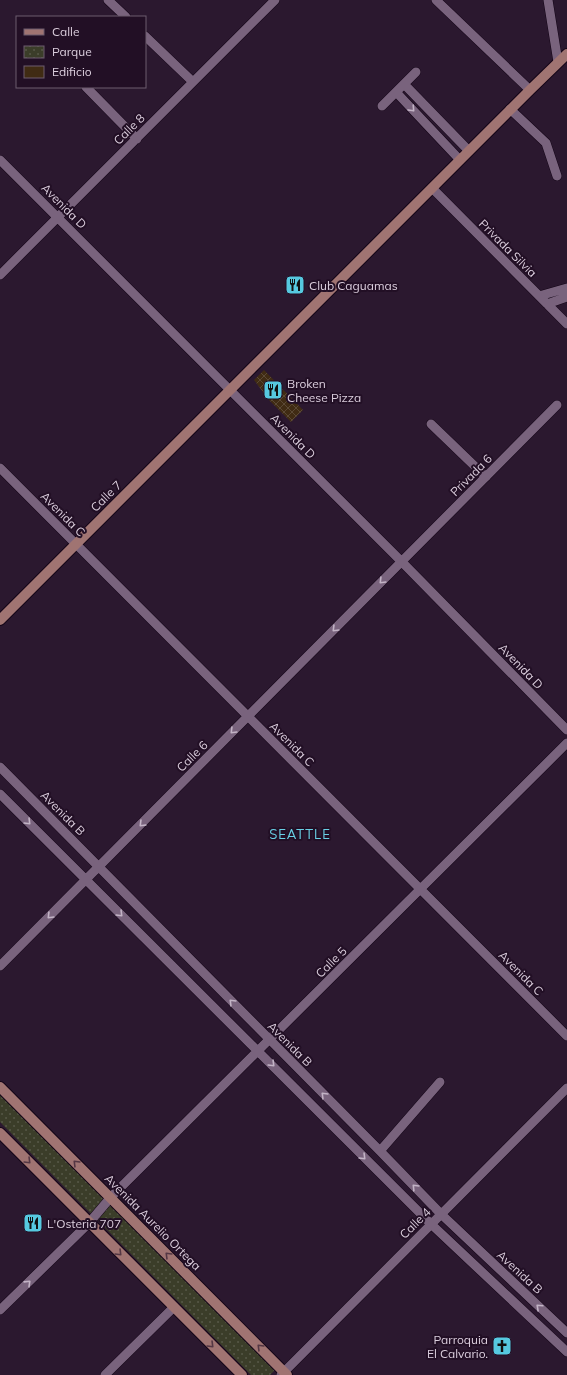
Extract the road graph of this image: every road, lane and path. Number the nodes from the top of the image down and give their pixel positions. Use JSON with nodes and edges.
{"nodes":[{"id":1,"x":108,"y":0,"type":"edge"},
{"id":2,"x":275,"y":0,"type":"edge"},
{"id":3,"x":436,"y":0,"type":"edge"},
{"id":4,"x":548,"y":0,"type":"edge"},
{"id":5,"x":125,"y":16,"type":"edge"},
{"id":6,"x":146,"y":37,"type":"edge"},
{"id":7,"x":567,"y":54,"type":"edge"},
{"id":8,"x":558,"y":62,"type":"junction"},
{"id":9,"x":416,"y":72,"type":"dead end"},
{"id":10,"x":193,"y":82,"type":"junction"},
{"id":11,"x":404,"y":84,"type":"junction"},
{"id":12,"x":87,"y":88,"type":"edge"},
{"id":13,"x":530,"y":90,"type":"junction"},
{"id":14,"x":396,"y":92,"type":"junction"},
{"id":15,"x":382,"y":106,"type":"dead end"},
{"id":16,"x":510,"y":109,"type":"junction"},
{"id":17,"x":137,"y":139,"type":"junction"},
{"id":18,"x":469,"y":151,"type":"junction"},
{"id":19,"x":0,"y":160,"type":"edge"},
{"id":20,"x":460,"y":160,"type":"junction"},
{"id":21,"x":557,"y":176,"type":"dead end"},
{"id":22,"x":432,"y":188,"type":"junction"},
{"id":23,"x":58,"y":217,"type":"junction"},
{"id":24,"x":0,"y":275,"type":"edge"},
{"id":25,"x":567,"y":288,"type":"edge"},
{"id":26,"x":539,"y":296,"type":"junction"},
{"id":27,"x":567,"y":297,"type":"edge"},
{"id":28,"x":547,"y":304,"type":"junction"},
{"id":29,"x":567,"y":324,"type":"edge"},
{"id":30,"x":230,"y":390,"type":"junction"},
{"id":31,"x":557,"y":405,"type":"dead end"},
{"id":32,"x":431,"y":424,"type":"dead end"},
{"id":33,"x":0,"y":468,"type":"edge"},
{"id":34,"x":486,"y":477,"type":"junction"},
{"id":35,"x":76,"y":544,"type":"junction"},
{"id":36,"x":401,"y":562,"type":"junction"},
{"id":37,"x":0,"y":620,"type":"edge"},
{"id":38,"x":247,"y":717,"type":"junction"},
{"id":39,"x":567,"y":730,"type":"edge"},
{"id":40,"x":567,"y":743,"type":"edge"},
{"id":41,"x":0,"y":768,"type":"edge"},
{"id":42,"x":0,"y":794,"type":"edge"},
{"id":43,"x":99,"y":867,"type":"junction"},
{"id":44,"x":86,"y":880,"type":"junction"},
{"id":45,"x":420,"y":889,"type":"junction"},
{"id":46,"x":0,"y":966,"type":"edge"},
{"id":47,"x":567,"y":1036,"type":"edge"},
{"id":48,"x":270,"y":1040,"type":"junction"},
{"id":49,"x":258,"y":1051,"type":"junction"},
{"id":50,"x":440,"y":1082,"type":"dead end"},
{"id":51,"x":0,"y":1087,"type":"edge"},
{"id":52,"x":567,"y":1088,"type":"edge"},
{"id":53,"x":336,"y":1107,"type":"junction"},
{"id":54,"x":325,"y":1118,"type":"junction"},
{"id":55,"x":2,"y":1138,"type":"edge"},
{"id":56,"x":380,"y":1150,"type":"junction"},
{"id":57,"x":111,"y":1197,"type":"junction"},
{"id":58,"x":441,"y":1214,"type":"junction"},
{"id":59,"x":89,"y":1223,"type":"junction"},
{"id":60,"x":430,"y":1224,"type":"junction"},
{"id":61,"x":174,"y":1307,"type":"junction"},
{"id":62,"x":0,"y":1310,"type":"edge"},
{"id":63,"x":567,"y":1333,"type":"edge"},
{"id":64,"x":567,"y":1352,"type":"edge"},
{"id":65,"x":284,"y":1374,"type":"edge"},
{"id":66,"x":105,"y":1375,"type":"edge"},
{"id":67,"x":242,"y":1375,"type":"edge"}],
"edges":[{"from":1,"to":5,"type":"street"},
{"from":2,"to":10,"type":"street","name":"Calle 8"},
{"from":3,"to":13,"type":"street"},
{"from":4,"to":8,"type":"street"},
{"from":6,"to":10,"type":"street"},
{"from":7,"to":8,"type":"street","name":"Calle 7"},
{"from":8,"to":13,"type":"street","name":"Calle 7"},
{"from":9,"to":11,"type":"street"},
{"from":10,"to":17,"type":"street","name":"Calle 8"},
{"from":11,"to":14,"type":"street"},
{"from":11,"to":18,"type":"street"},
{"from":12,"to":17,"type":"street"},
{"from":13,"to":16,"type":"street","name":"Calle 7"},
{"from":14,"to":15,"type":"street"},
{"from":14,"to":20,"type":"street","one_way":true},
{"from":16,"to":18,"type":"street","name":"Calle 7"},
{"from":16,"to":21,"type":"street"},
{"from":17,"to":23,"type":"street","name":"Calle 8"},
{"from":18,"to":20,"type":"street","name":"Calle 7"},
{"from":19,"to":23,"type":"street","name":"Avenida D"},
{"from":20,"to":22,"type":"street","name":"Calle 7"},
{"from":22,"to":26,"type":"street","name":"Privada Silvia"},
{"from":22,"to":30,"type":"street","name":"Calle 7"},
{"from":23,"to":24,"type":"street","name":"Calle 8"},
{"from":23,"to":30,"type":"street","name":"Avenida D"},
{"from":25,"to":26,"type":"street"},
{"from":26,"to":28,"type":"street","name":"Privada Silvia"},
{"from":27,"to":28,"type":"street"},
{"from":28,"to":29,"type":"street","name":"Privada Silvia"},
{"from":30,"to":35,"type":"street","name":"Calle 7"},
{"from":30,"to":36,"type":"street","name":"Avenida D"},
{"from":31,"to":34,"type":"street","name":"Privada 6"},
{"from":32,"to":34,"type":"street"},
{"from":33,"to":35,"type":"street","name":"Avenida C"},
{"from":34,"to":36,"type":"street","name":"Privada 6"},
{"from":35,"to":37,"type":"street","name":"Calle 7"},
{"from":35,"to":38,"type":"street","name":"Avenida C"},
{"from":36,"to":38,"type":"street","name":"Calle 6","one_way":true},
{"from":36,"to":39,"type":"street","name":"Avenida D"},
{"from":38,"to":43,"type":"street","name":"Calle 6","one_way":true},
{"from":38,"to":45,"type":"street","name":"Avenida C"},
{"from":40,"to":45,"type":"street","name":"Calle 5"},
{"from":41,"to":43,"type":"street","name":"Avenida B"},
{"from":42,"to":44,"type":"street","one_way":true},
{"from":43,"to":44,"type":"street","name":"Calle 6"},
{"from":48,"to":43,"type":"street","name":"Avenida B","one_way":true},
{"from":44,"to":46,"type":"street","name":"Calle 6","one_way":true},
{"from":44,"to":49,"type":"street","one_way":true},
{"from":45,"to":47,"type":"street","name":"Avenida C"},
{"from":45,"to":48,"type":"street","name":"Calle 5"},
{"from":48,"to":49,"type":"street","name":"Calle 5"},
{"from":53,"to":48,"type":"street","name":"Avenida B","one_way":true},
{"from":49,"to":54,"type":"street","one_way":true},
{"from":49,"to":57,"type":"street","name":"Calle 5"},
{"from":50,"to":56,"type":"street"},
{"from":57,"to":51,"type":"street","name":"Avenida Aurelio Ortega","one_way":true},
{"from":52,"to":58,"type":"street","name":"Calle 4"},
{"from":53,"to":54,"type":"street"},
{"from":53,"to":56,"type":"street","name":"Avenida B"},
{"from":54,"to":60,"type":"street","one_way":true},
{"from":55,"to":59,"type":"street","one_way":true},
{"from":58,"to":56,"type":"street","name":"Avenida B","one_way":true},
{"from":57,"to":59,"type":"street","name":"Calle 5"},
{"from":65,"to":57,"type":"street","name":"Avenida Aurelio Ortega","one_way":true},
{"from":58,"to":60,"type":"street","name":"Calle 4"},
{"from":63,"to":58,"type":"street","name":"Avenida B","one_way":true},
{"from":59,"to":61,"type":"street","one_way":true},
{"from":62,"to":59,"type":"street","name":"Calle 5","one_way":true},
{"from":60,"to":64,"type":"street"},
{"from":60,"to":65,"type":"street","name":"Calle 4"},
{"from":61,"to":66,"type":"street"},
{"from":61,"to":67,"type":"street","one_way":true}]}
